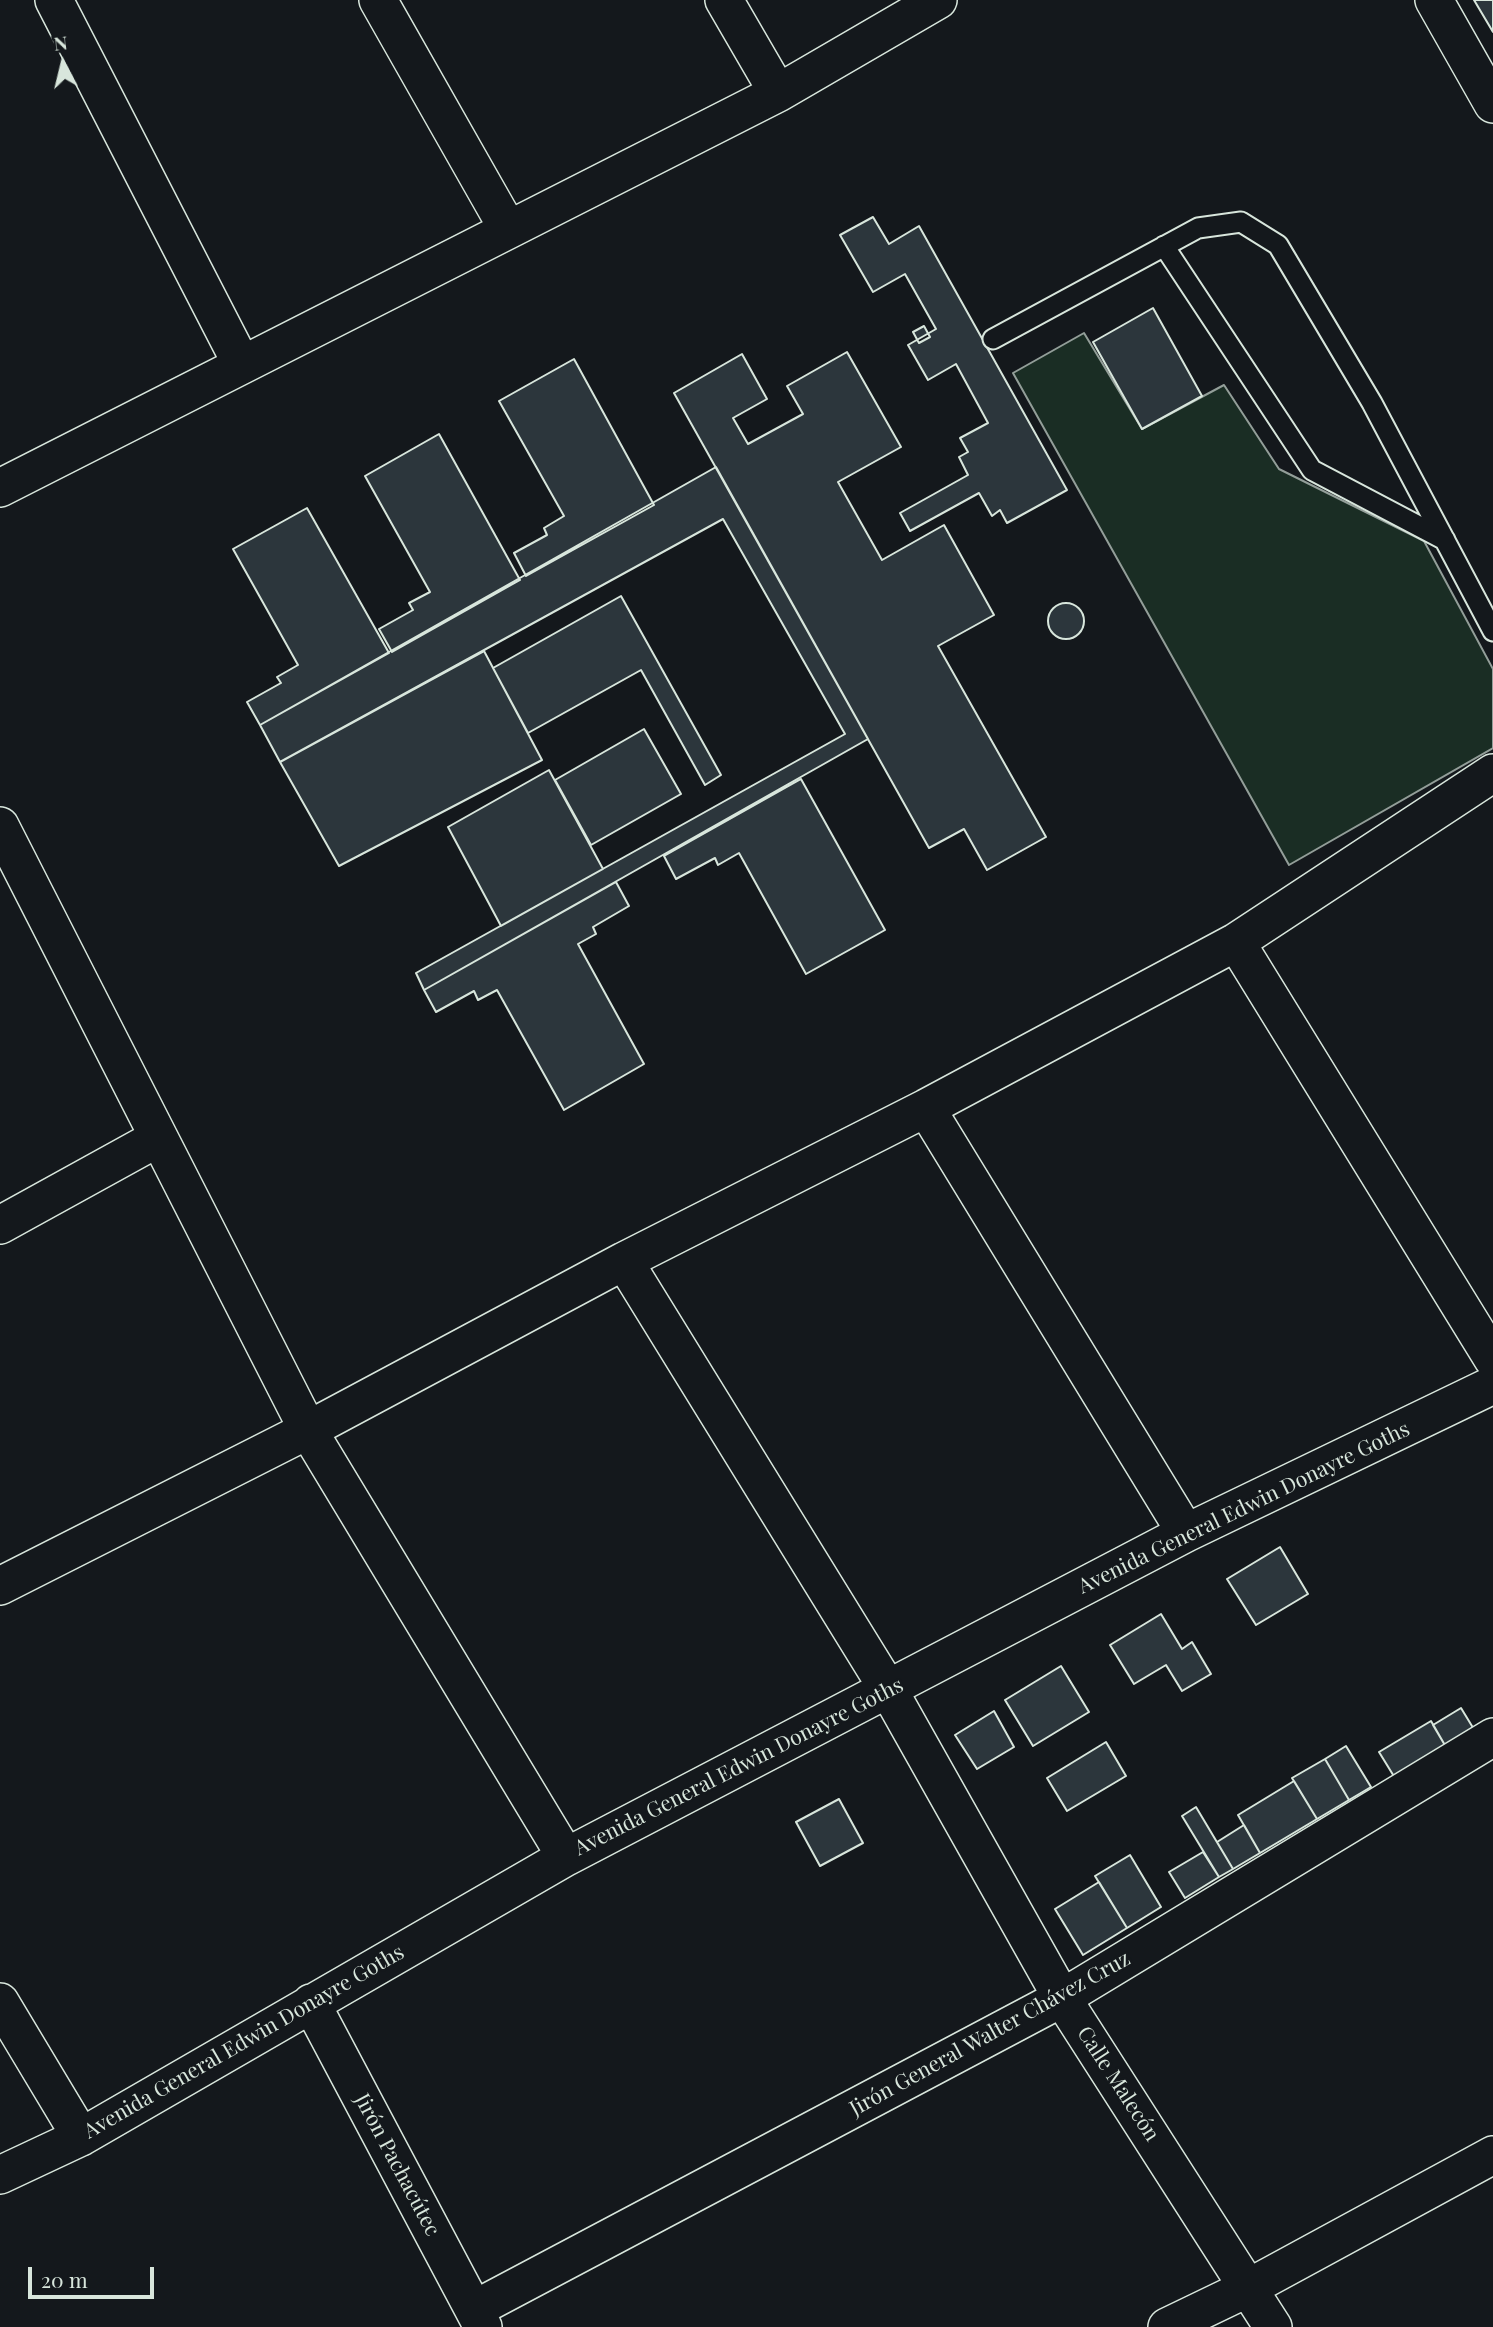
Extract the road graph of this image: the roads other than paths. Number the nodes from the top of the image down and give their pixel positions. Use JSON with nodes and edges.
{"nodes":[{"id":1,"x":54,"y":0,"type":"edge"},
{"id":2,"x":378,"y":0,"type":"edge"},
{"id":3,"x":724,"y":0,"type":"edge"},
{"id":4,"x":938,"y":0,"type":"edge"},
{"id":5,"x":1434,"y":0,"type":"edge"},
{"id":6,"x":778,"y":93,"type":"junction"},
{"id":7,"x":1493,"y":104,"type":"edge"},
{"id":8,"x":508,"y":229,"type":"junction"},
{"id":9,"x":1164,"y":247,"type":"junction"},
{"id":10,"x":993,"y":340,"type":"dead end"},
{"id":11,"x":242,"y":365,"type":"junction"},
{"id":12,"x":0,"y":488,"type":"edge"},
{"id":13,"x":1445,"y":540,"type":"junction"},
{"id":14,"x":1493,"y":631,"type":"edge"},
{"id":15,"x":1493,"y":773,"type":"edge"},
{"id":16,"x":0,"y":825,"type":"edge"},
{"id":17,"x":12,"y":877,"type":"edge"},
{"id":18,"x":1236,"y":942,"type":"junction"},
{"id":19,"x":926,"y":1108,"type":"junction"},
{"id":20,"x":158,"y":1138,"type":"junction"},
{"id":21,"x":0,"y":1225,"type":"edge"},
{"id":22,"x":624,"y":1261,"type":"junction"},
{"id":23,"x":1493,"y":1359,"type":"edge"},
{"id":24,"x":1493,"y":1385,"type":"edge"},
{"id":25,"x":308,"y":1430,"type":"junction"},
{"id":26,"x":1186,"y":1533,"type":"junction"},
{"id":27,"x":0,"y":1586,"type":"edge"},
{"id":28,"x":888,"y":1689,"type":"junction"},
{"id":29,"x":1493,"y":1737,"type":"edge"},
{"id":30,"x":566,"y":1857,"type":"junction"},
{"id":31,"x":1062,"y":1998,"type":"junction"},
{"id":32,"x":0,"y":2002,"type":"edge"},
{"id":33,"x":311,"y":2003,"type":"junction"},
{"id":34,"x":80,"y":2137,"type":"junction"},
{"id":35,"x":1493,"y":2155,"type":"edge"},
{"id":36,"x":0,"y":2175,"type":"edge"},
{"id":37,"x":1250,"y":2287,"type":"junction"},
{"id":38,"x":479,"y":2318,"type":"edge"},
{"id":39,"x":1167,"y":2327,"type":"edge"},
{"id":40,"x":1273,"y":2327,"type":"edge"}],
"edges":[{"from":1,"to":11,"type":"street"},
{"from":2,"to":8,"type":"street"},
{"from":3,"to":6,"type":"street"},
{"from":4,"to":6,"type":"street"},
{"from":5,"to":7,"type":"street"},
{"from":6,"to":8,"type":"street"},
{"from":8,"to":11,"type":"street"},
{"from":9,"to":10,"type":"lane"},
{"from":9,"to":13,"type":"lane"},
{"from":9,"to":13,"type":"lane"},
{"from":11,"to":12,"type":"street"},
{"from":13,"to":14,"type":"lane"},
{"from":15,"to":18,"type":"street"},
{"from":16,"to":17,"type":"street"},
{"from":17,"to":20,"type":"street"},
{"from":18,"to":19,"type":"street"},
{"from":18,"to":23,"type":"street"},
{"from":19,"to":22,"type":"street"},
{"from":19,"to":26,"type":"street"},
{"from":20,"to":21,"type":"street"},
{"from":20,"to":25,"type":"street"},
{"from":22,"to":25,"type":"street"},
{"from":22,"to":28,"type":"street","name":"Calle Malecón"},
{"from":24,"to":26,"type":"street","name":"Avenida General Edwin Donayre Goths"},
{"from":25,"to":27,"type":"street"},
{"from":25,"to":30,"type":"street"},
{"from":26,"to":28,"type":"street","name":"Avenida General Edwin Donayre Goths"},
{"from":28,"to":30,"type":"street","name":"Avenida General Edwin Donayre Goths"},
{"from":28,"to":31,"type":"street","name":"Calle Malecón"},
{"from":29,"to":31,"type":"street","name":"Jirón General Walter Chávez Cruz"},
{"from":30,"to":33,"type":"street","name":"Avenida General Edwin Donayre Goths"},
{"from":31,"to":37,"type":"street","name":"Calle Malecón"},
{"from":31,"to":38,"type":"street","name":"Jirón General Walter Chávez Cruz"},
{"from":32,"to":34,"type":"street"},
{"from":33,"to":34,"type":"street","name":"Avenida General Edwin Donayre Goths"},
{"from":33,"to":38,"type":"street","name":"Jirón Pachacútec"},
{"from":34,"to":36,"type":"street","name":"Avenida General Edwin Donayre Goths"},
{"from":35,"to":37,"type":"street"},
{"from":37,"to":39,"type":"street"},
{"from":37,"to":40,"type":"street","name":"Calle Malecón"}]}
